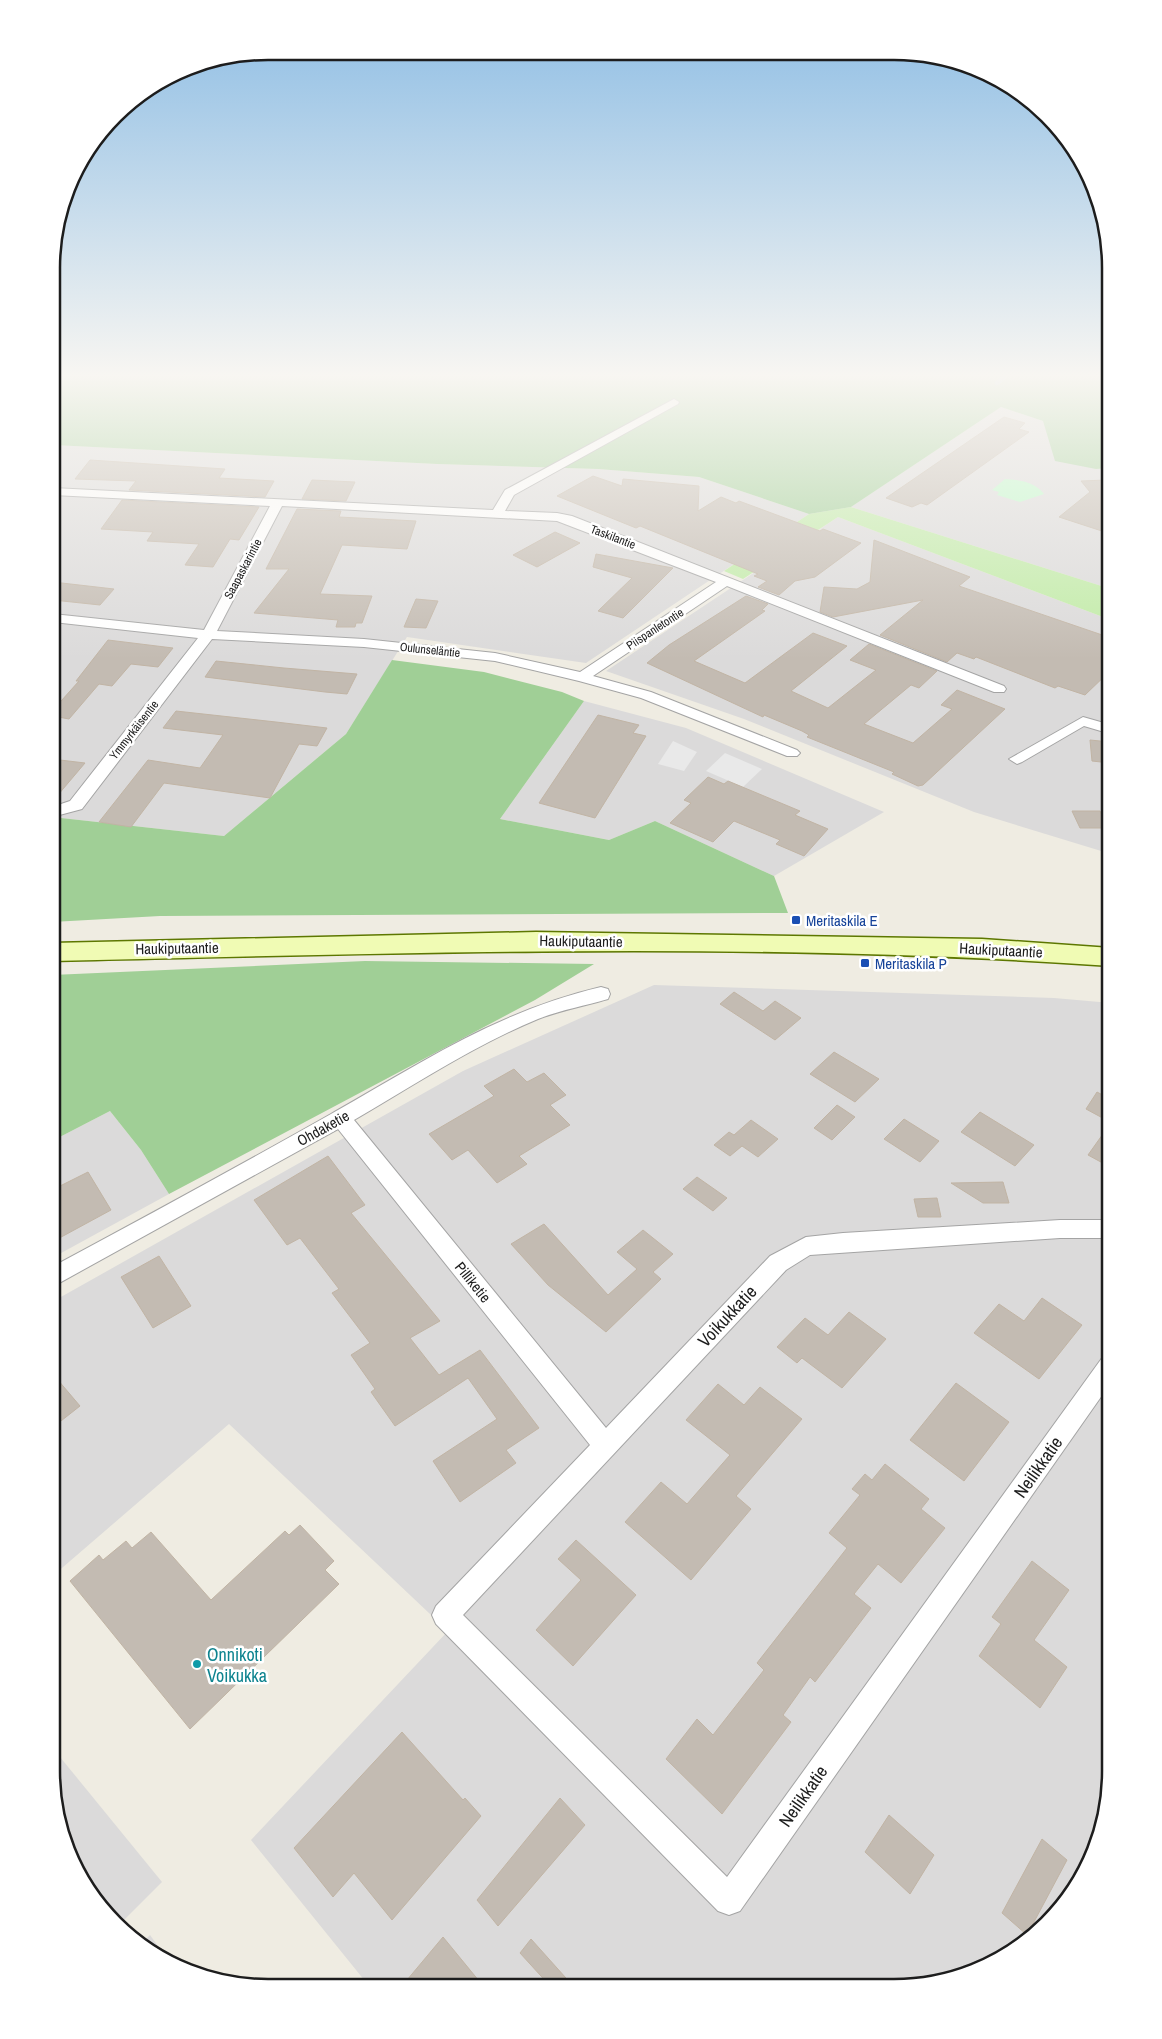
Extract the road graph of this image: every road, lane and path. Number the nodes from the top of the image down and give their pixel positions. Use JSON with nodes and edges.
{"nodes":[{"id":1,"x":554,"y":468,"type":"edge"},
{"id":2,"x":60,"y":492,"type":"edge"},
{"id":3,"x":278,"y":504,"type":"junction"},
{"id":4,"x":497,"y":514,"type":"junction"},
{"id":5,"x":727,"y":582,"type":"junction"},
{"id":6,"x":60,"y":619,"type":"edge"},
{"id":7,"x":208,"y":635,"type":"junction"},
{"id":8,"x":582,"y":677,"type":"junction"},
{"id":9,"x":999,"y":689,"type":"dead end"},
{"id":10,"x":1102,"y":727,"type":"edge"},
{"id":11,"x":792,"y":752,"type":"dead end"},
{"id":12,"x":1017,"y":759,"type":"dead end"},
{"id":13,"x":60,"y":810,"type":"edge"},
{"id":14,"x":60,"y":952,"type":"edge"},
{"id":15,"x":1102,"y":956,"type":"edge"},
{"id":16,"x":601,"y":994,"type":"dead end"},
{"id":17,"x":341,"y":1118,"type":"junction"},
{"id":18,"x":1102,"y":1230,"type":"edge"},
{"id":19,"x":60,"y":1274,"type":"edge"},
{"id":20,"x":1102,"y":1376,"type":"edge"},
{"id":21,"x":605,"y":1445,"type":"junction"},
{"id":22,"x":445,"y":1615,"type":"joint"}],
"edges":[{"from":1,"to":4,"type":"street"},
{"from":2,"to":3,"type":"street","name":"Taskilantie"},
{"from":3,"to":4,"type":"street","name":"Taskilantie"},
{"from":3,"to":7,"type":"street","name":"Saapaskarintie"},
{"from":4,"to":5,"type":"street","name":"Taskilantie"},
{"from":5,"to":8,"type":"street","name":"Piispanletontie"},
{"from":5,"to":9,"type":"street","name":"Taskilantie"},
{"from":6,"to":7,"type":"street","name":"Oulunseläntie"},
{"from":7,"to":8,"type":"street","name":"Oulunseläntie"},
{"from":7,"to":13,"type":"street","name":"Ymmyrkäisentie"},
{"from":8,"to":11,"type":"street","name":"Oulunseläntie"},
{"from":10,"to":12,"type":"street"},
{"from":14,"to":15,"type":"main road","name":"Haukiputaantie"},
{"from":16,"to":17,"type":"street","name":"Ohdaketie"},
{"from":17,"to":19,"type":"street","name":"Ohdaketie"},
{"from":17,"to":21,"type":"street","name":"Pilliketie"},
{"from":18,"to":21,"type":"street","name":"Voikukkatie"},
{"from":20,"to":22,"type":"street","name":"Neilikkatie"},
{"from":21,"to":22,"type":"street","name":"Voikukkatie"}]}
